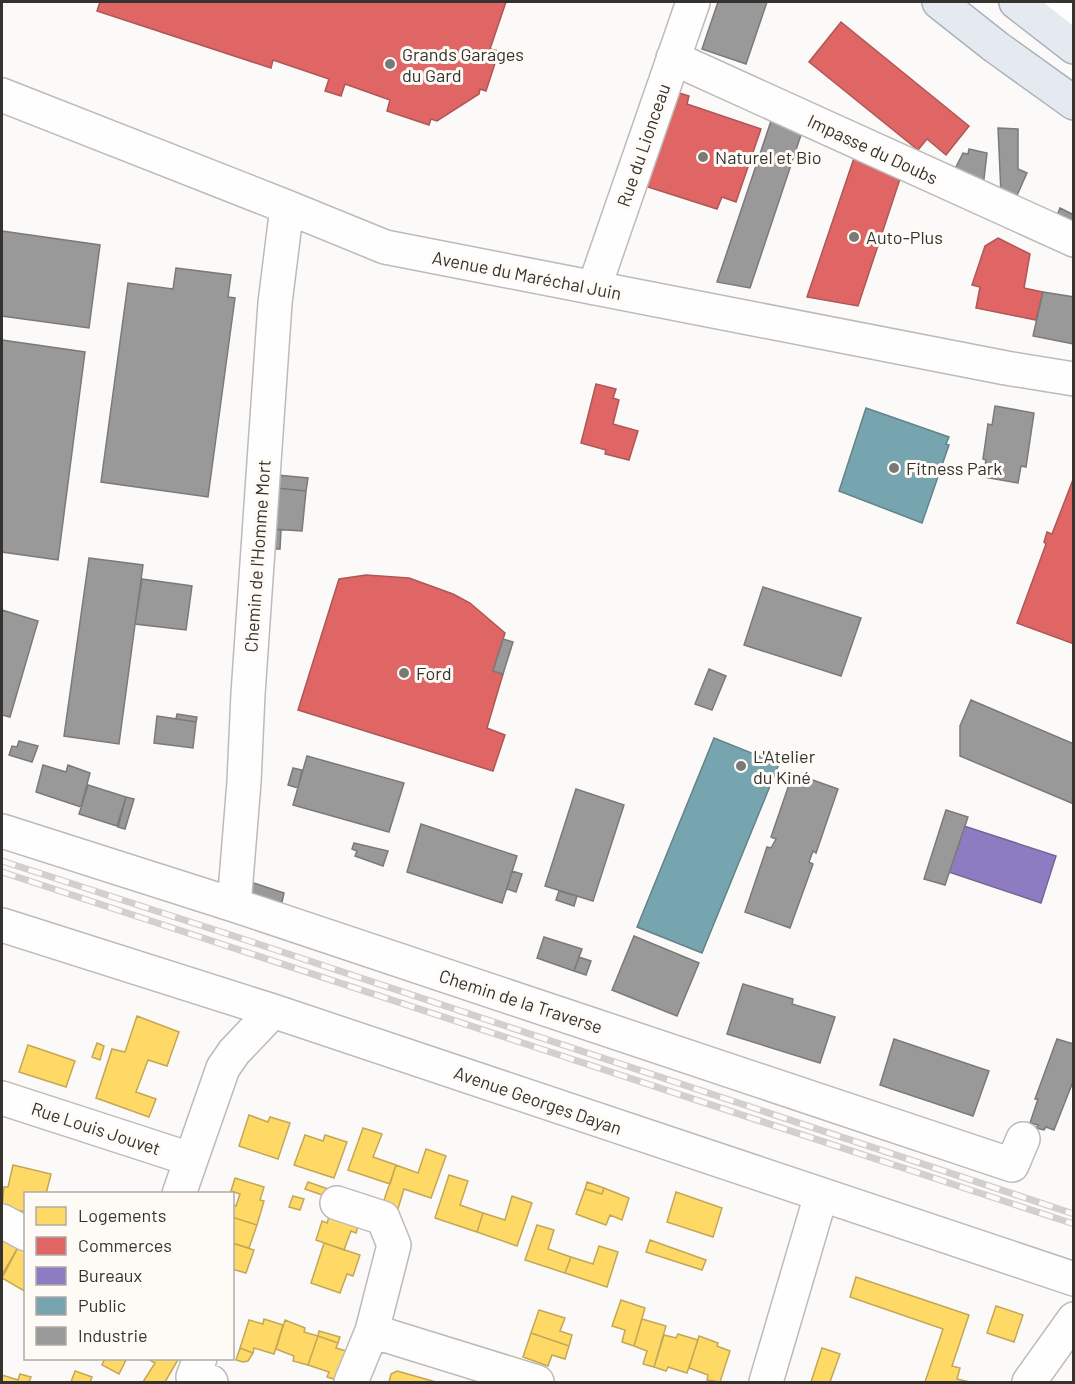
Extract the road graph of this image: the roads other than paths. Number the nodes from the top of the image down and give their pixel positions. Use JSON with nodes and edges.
{"nodes":[{"id":1,"x":693,"y":2,"type":"edge"},
{"id":2,"x":939,"y":2,"type":"edge"},
{"id":3,"x":1016,"y":2,"type":"edge"},
{"id":4,"x":1061,"y":2,"type":"edge"},
{"id":5,"x":1074,"y":11,"type":"edge"},
{"id":6,"x":1074,"y":47,"type":"edge"},
{"id":7,"x":673,"y":58,"type":"junction"},
{"id":8,"x":2,"y":95,"type":"edge"},
{"id":9,"x":1074,"y":103,"type":"edge"},
{"id":10,"x":288,"y":207,"type":"junction"},
{"id":11,"x":1074,"y":240,"type":"edge"},
{"id":12,"x":594,"y":288,"type":"junction"},
{"id":13,"x":1074,"y":379,"type":"edge"},
{"id":14,"x":2,"y":831,"type":"edge"},
{"id":15,"x":234,"y":905,"type":"junction"},
{"id":16,"x":2,"y":925,"type":"edge"},
{"id":17,"x":273,"y":1011,"type":"junction"},
{"id":18,"x":2,"y":1098,"type":"edge"},
{"id":19,"x":1023,"y":1138,"type":"dead end"},
{"id":20,"x":190,"y":1159,"type":"junction"},
{"id":21,"x":180,"y":1192,"type":"edge"},
{"id":22,"x":821,"y":1195,"type":"junction"},
{"id":23,"x":337,"y":1203,"type":"dead end"},
{"id":24,"x":2,"y":1221,"type":"edge"},
{"id":25,"x":24,"y":1233,"type":"edge"},
{"id":26,"x":1074,"y":1279,"type":"edge"},
{"id":27,"x":1074,"y":1319,"type":"edge"},
{"id":28,"x":372,"y":1330,"type":"junction"},
{"id":29,"x":351,"y":1383,"type":"edge"},
{"id":30,"x":537,"y":1383,"type":"edge"},
{"id":31,"x":766,"y":1383,"type":"edge"},
{"id":32,"x":1029,"y":1383,"type":"edge"}],
"edges":[{"from":1,"to":7,"type":"street","name":"Rue du Lionceau"},
{"from":2,"to":9,"type":"main road"},
{"from":3,"to":6,"type":"main road"},
{"from":4,"to":5,"type":"street"},
{"from":7,"to":11,"type":"street","name":"Impasse du Doubs"},
{"from":7,"to":12,"type":"street","name":"Rue du Lionceau"},
{"from":8,"to":10,"type":"street","name":"Avenue du Maréchal Juin"},
{"from":10,"to":12,"type":"street","name":"Avenue du Maréchal Juin"},
{"from":10,"to":15,"type":"street","name":"Chemin de l'Homme Mort"},
{"from":12,"to":13,"type":"street","name":"Avenue du Maréchal Juin"},
{"from":14,"to":15,"type":"street","name":"Chemin de la Traverse"},
{"from":15,"to":19,"type":"street","name":"Chemin de la Traverse"},
{"from":16,"to":17,"type":"street","name":"Avenue Georges Dayan"},
{"from":17,"to":20,"type":"street"},
{"from":17,"to":22,"type":"street","name":"Avenue Georges Dayan"},
{"from":18,"to":20,"type":"street","name":"Rue Louis Jouvet"},
{"from":20,"to":21,"type":"street"},
{"from":22,"to":26,"type":"street","name":"Avenue Georges Dayan"},
{"from":22,"to":31,"type":"street"},
{"from":23,"to":28,"type":"street"},
{"from":24,"to":25,"type":"street"},
{"from":27,"to":32,"type":"street"},
{"from":28,"to":29,"type":"street"},
{"from":28,"to":30,"type":"street"}]}
